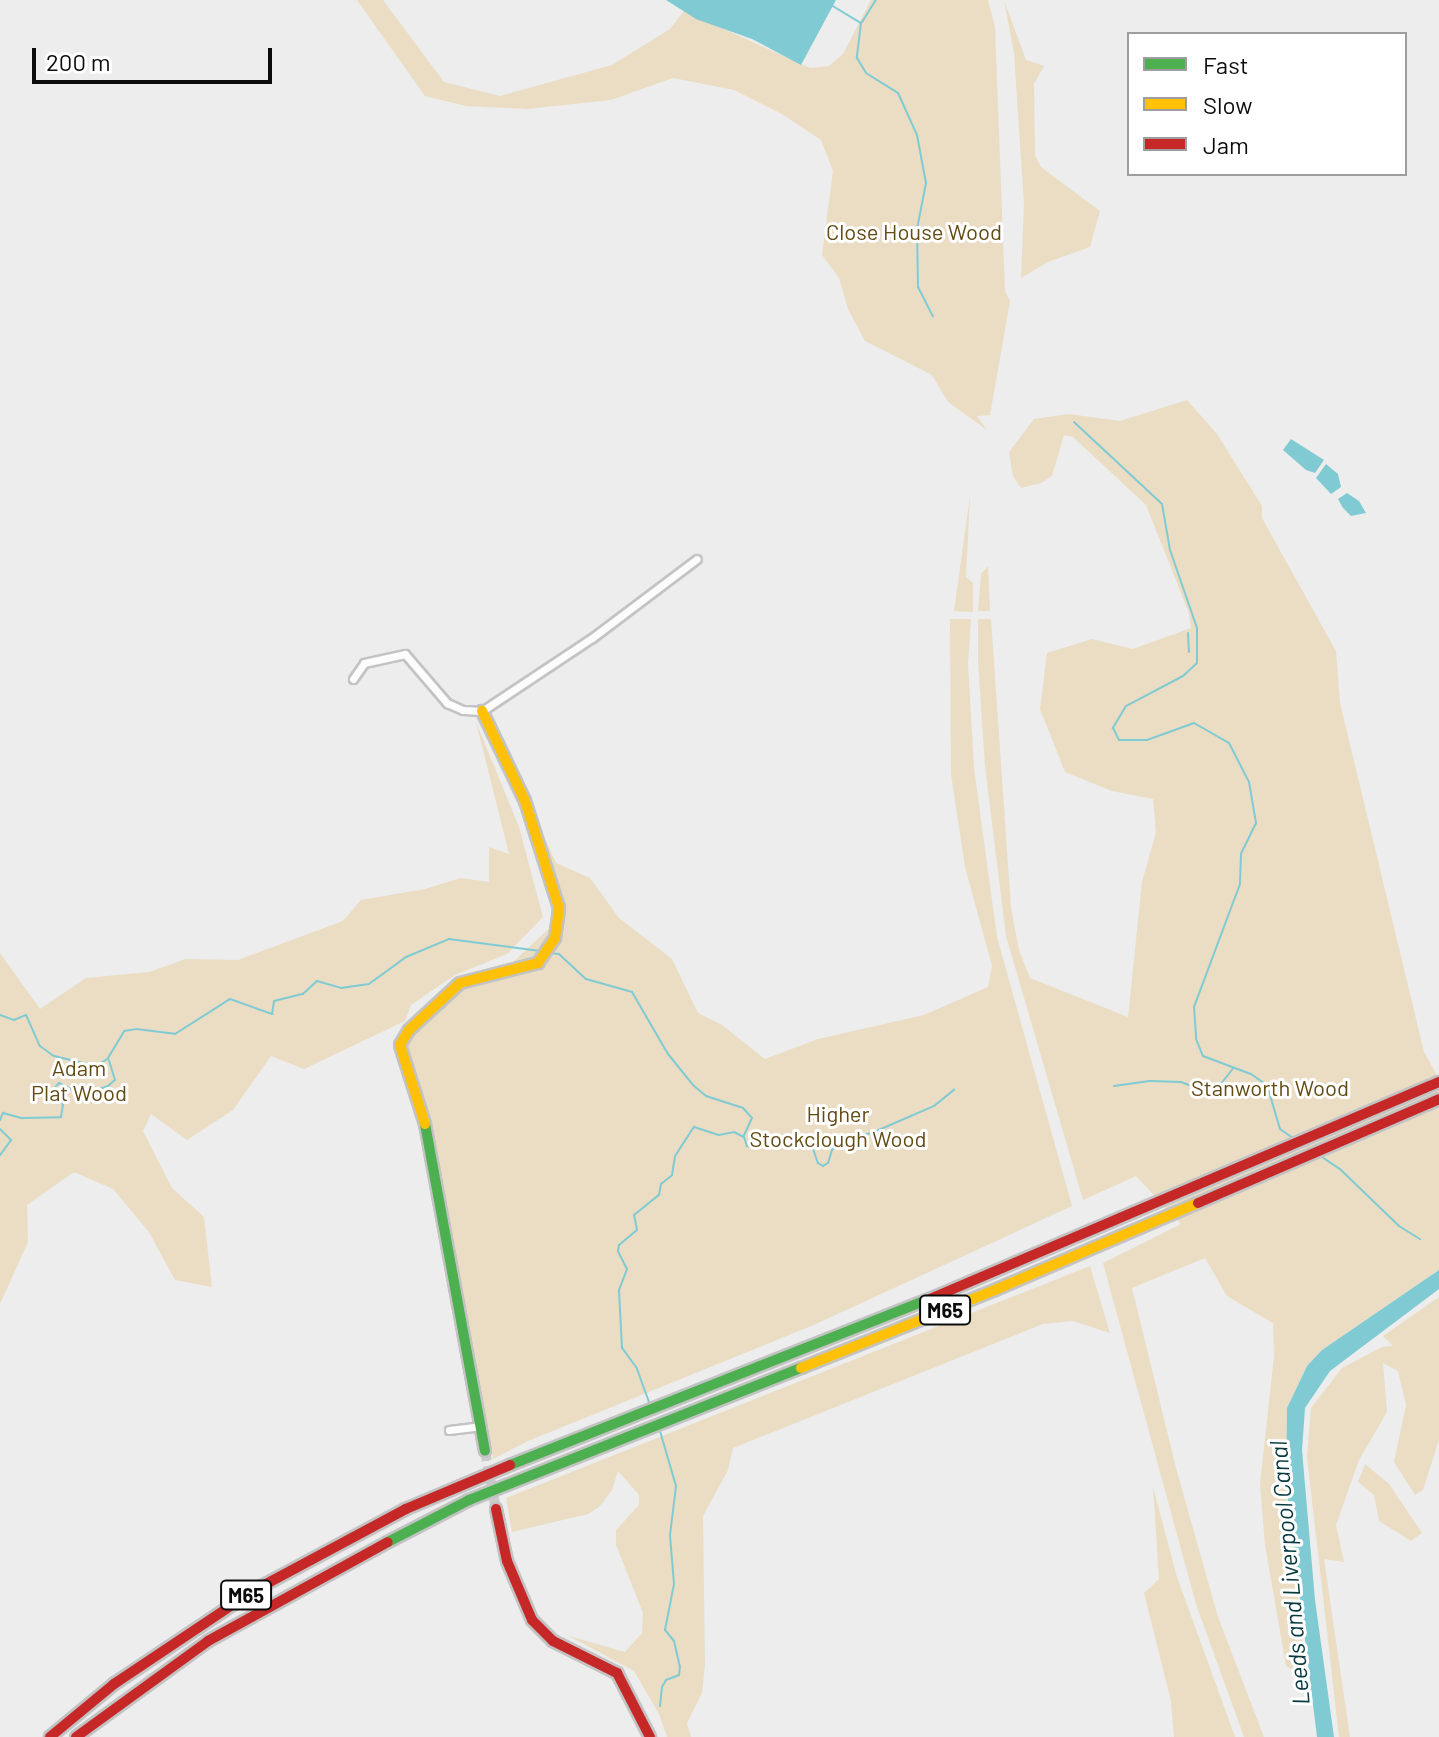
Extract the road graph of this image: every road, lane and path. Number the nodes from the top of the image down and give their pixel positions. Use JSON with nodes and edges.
{"nodes":[{"id":1,"x":697,"y":559,"type":"dead end"},
{"id":2,"x":353,"y":679,"type":"dead end"},
{"id":3,"x":482,"y":711,"type":"junction"},
{"id":4,"x":1439,"y":1082,"type":"edge"},
{"id":5,"x":1439,"y":1099,"type":"edge"},
{"id":6,"x":480,"y":1426,"type":"junction"},
{"id":7,"x":449,"y":1430,"type":"dead end"},
{"id":8,"x":485,"y":1451,"type":"tunnel mouth"},
{"id":9,"x":496,"y":1509,"type":"tunnel mouth"},
{"id":10,"x":50,"y":1737,"type":"edge"},
{"id":11,"x":76,"y":1737,"type":"edge"},
{"id":12,"x":650,"y":1737,"type":"edge"}],
"edges":[{"from":1,"to":3,"type":"street"},
{"from":2,"to":3,"type":"street"},
{"from":3,"to":6,"type":"main road"},
{"from":4,"to":10,"type":"main road","number":"M65"},
{"from":5,"to":11,"type":"main road","number":"M65"},
{"from":6,"to":7,"type":"street"},
{"from":6,"to":8,"type":"main road"},
{"from":9,"to":12,"type":"main road"}]}
